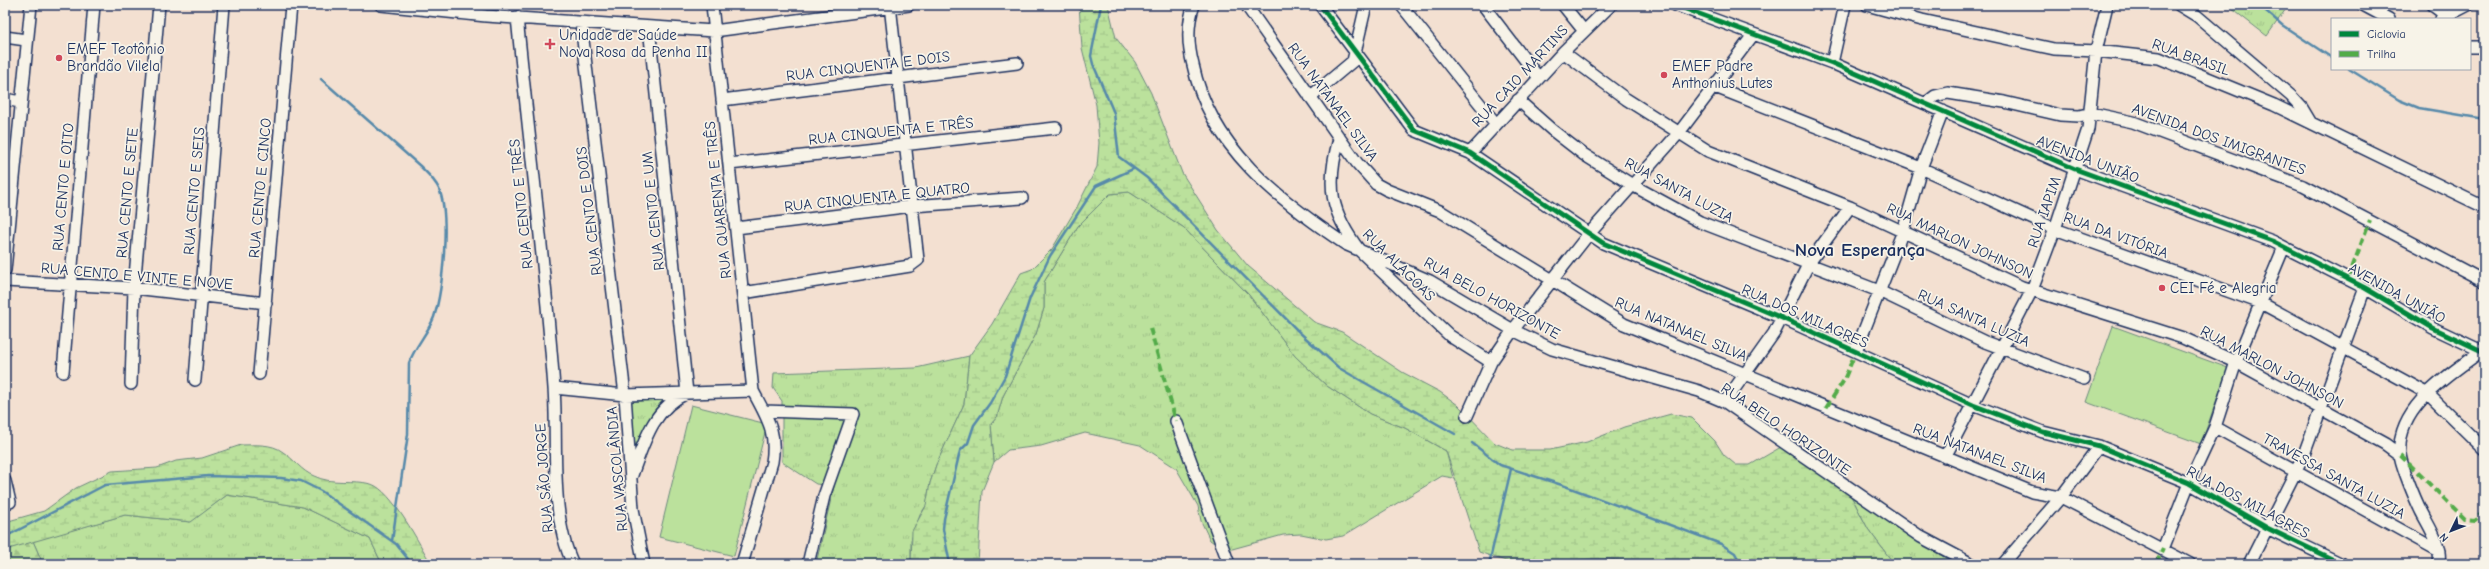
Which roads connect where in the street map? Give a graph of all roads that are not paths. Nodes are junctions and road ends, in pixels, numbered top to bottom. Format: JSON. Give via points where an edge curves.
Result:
{"nodes":[{"id":1,"x":31,"y":5,"type":"edge"},
{"id":2,"x":94,"y":5,"type":"edge"},
{"id":3,"x":159,"y":5,"type":"edge"},
{"id":4,"x":224,"y":5,"type":"edge"},
{"id":5,"x":291,"y":5,"type":"edge"},
{"id":6,"x":381,"y":5,"type":"edge"},
{"id":7,"x":712,"y":5,"type":"edge"},
{"id":8,"x":909,"y":5,"type":"edge"},
{"id":9,"x":1194,"y":5,"type":"edge"},
{"id":10,"x":1246,"y":5,"type":"edge"},
{"id":11,"x":1320,"y":5,"type":"edge"},
{"id":12,"x":1366,"y":5,"type":"edge"},
{"id":13,"x":1401,"y":5,"type":"edge"},
{"id":14,"x":1483,"y":5,"type":"edge"},
{"id":15,"x":1563,"y":5,"type":"edge"},
{"id":16,"x":1611,"y":5,"type":"edge"},
{"id":17,"x":1675,"y":5,"type":"edge"},
{"id":18,"x":1845,"y":5,"type":"edge"},
{"id":19,"x":1867,"y":5,"type":"edge"},
{"id":20,"x":2107,"y":5,"type":"edge"},
{"id":21,"x":2179,"y":5,"type":"edge"},
{"id":22,"x":2362,"y":5,"type":"edge"},
{"id":23,"x":2432,"y":5,"type":"edge"},
{"id":24,"x":2468,"y":5,"type":"edge"},
{"id":25,"x":422,"y":7,"type":"edge"},
{"id":26,"x":890,"y":7,"type":"edge"},
{"id":27,"x":486,"y":10,"type":"edge"},
{"id":28,"x":517,"y":17,"type":"junction"},
{"id":29,"x":2387,"y":18,"type":"edge"},
{"id":30,"x":2444,"y":18,"type":"edge"},
{"id":31,"x":581,"y":23,"type":"junction"},
{"id":32,"x":648,"y":27,"type":"junction"},
{"id":33,"x":714,"y":31,"type":"junction"},
{"id":34,"x":1584,"y":31,"type":"junction"},
{"id":35,"x":1752,"y":35,"type":"junction"},
{"id":36,"x":5,"y":37,"type":"edge"},
{"id":37,"x":26,"y":40,"type":"junction"},
{"id":38,"x":2471,"y":47,"type":"edge"},
{"id":39,"x":2484,"y":47,"type":"edge"},
{"id":40,"x":2096,"y":51,"type":"junction"},
{"id":41,"x":1563,"y":52,"type":"junction"},
{"id":42,"x":1356,"y":54,"type":"junction"},
{"id":43,"x":1017,"y":63,"type":"dead end"},
{"id":44,"x":1832,"y":63,"type":"junction"},
{"id":45,"x":898,"y":77,"type":"junction"},
{"id":46,"x":1539,"y":78,"type":"junction"},
{"id":47,"x":1715,"y":87,"type":"junction"},
{"id":48,"x":1310,"y":97,"type":"junction"},
{"id":49,"x":5,"y":99,"type":"edge"},
{"id":50,"x":722,"y":100,"type":"junction"},
{"id":51,"x":1518,"y":100,"type":"junction"},
{"id":52,"x":20,"y":102,"type":"junction"},
{"id":53,"x":1926,"y":103,"type":"junction"},
{"id":54,"x":1943,"y":111,"type":"junction"},
{"id":55,"x":2091,"y":113,"type":"junction"},
{"id":56,"x":2311,"y":123,"type":"junction"},
{"id":57,"x":1496,"y":124,"type":"junction"},
{"id":58,"x":1056,"y":128,"type":"dead end"},
{"id":59,"x":1678,"y":134,"type":"junction"},
{"id":60,"x":1339,"y":139,"type":"junction"},
{"id":61,"x":906,"y":144,"type":"junction"},
{"id":62,"x":1470,"y":153,"type":"junction"},
{"id":63,"x":729,"y":164,"type":"junction"},
{"id":64,"x":1921,"y":168,"type":"junction"},
{"id":65,"x":2075,"y":169,"type":"junction"},
{"id":66,"x":1634,"y":186,"type":"junction"},
{"id":67,"x":1022,"y":198,"type":"dead end"},
{"id":68,"x":912,"y":206,"type":"junction"},
{"id":69,"x":1850,"y":207,"type":"junction"},
{"id":70,"x":2484,"y":207,"type":"edge"},
{"id":71,"x":736,"y":228,"type":"junction"},
{"id":72,"x":2055,"y":229,"type":"junction"},
{"id":73,"x":1903,"y":231,"type":"junction"},
{"id":74,"x":1588,"y":235,"type":"junction"},
{"id":75,"x":2284,"y":247,"type":"junction"},
{"id":76,"x":1360,"y":251,"type":"junction"},
{"id":77,"x":1809,"y":263,"type":"junction"},
{"id":78,"x":5,"y":270,"type":"edge"},
{"id":79,"x":5,"y":281,"type":"edge"},
{"id":80,"x":1550,"y":281,"type":"junction"},
{"id":81,"x":2484,"y":281,"type":"edge"},
{"id":82,"x":70,"y":285,"type":"junction"},
{"id":83,"x":134,"y":288,"type":"junction"},
{"id":84,"x":2365,"y":288,"type":"junction"},
{"id":85,"x":2032,"y":290,"type":"junction"},
{"id":86,"x":1879,"y":291,"type":"junction"},
{"id":87,"x":743,"y":292,"type":"junction"},
{"id":88,"x":201,"y":296,"type":"junction"},
{"id":89,"x":2261,"y":302,"type":"junction"},
{"id":90,"x":266,"y":303,"type":"junction"},
{"id":91,"x":1782,"y":318,"type":"junction"},
{"id":92,"x":1513,"y":330,"type":"junction"},
{"id":93,"x":2342,"y":348,"type":"junction"},
{"id":94,"x":2002,"y":349,"type":"junction"},
{"id":95,"x":1856,"y":351,"type":"junction"},
{"id":96,"x":2484,"y":351,"type":"edge"},
{"id":97,"x":1491,"y":362,"type":"junction"},
{"id":98,"x":2236,"y":362,"type":"junction"},
{"id":99,"x":63,"y":372,"type":"dead end"},
{"id":100,"x":1746,"y":373,"type":"junction"},
{"id":101,"x":260,"y":374,"type":"dead end"},
{"id":102,"x":2084,"y":379,"type":"dead end"},
{"id":103,"x":195,"y":380,"type":"dead end"},
{"id":104,"x":131,"y":384,"type":"dead end"},
{"id":105,"x":554,"y":388,"type":"junction"},
{"id":106,"x":753,"y":391,"type":"junction"},
{"id":107,"x":687,"y":393,"type":"junction"},
{"id":108,"x":2427,"y":393,"type":"junction"},
{"id":109,"x":626,"y":395,"type":"junction"},
{"id":110,"x":1725,"y":402,"type":"junction"},
{"id":111,"x":1973,"y":405,"type":"junction"},
{"id":112,"x":2320,"y":408,"type":"junction"},
{"id":113,"x":764,"y":411,"type":"junction"},
{"id":114,"x":1467,"y":416,"type":"dead end"},
{"id":115,"x":1176,"y":421,"type":"dead end"},
{"id":116,"x":2215,"y":427,"type":"junction"},
{"id":117,"x":2099,"y":446,"type":"junction"},
{"id":118,"x":2484,"y":449,"type":"edge"},
{"id":119,"x":2400,"y":455,"type":"junction"},
{"id":120,"x":1945,"y":457,"type":"junction"},
{"id":121,"x":2297,"y":471,"type":"junction"},
{"id":122,"x":631,"y":479,"type":"junction"},
{"id":123,"x":5,"y":481,"type":"edge"},
{"id":124,"x":2189,"y":483,"type":"junction"},
{"id":125,"x":2061,"y":497,"type":"junction"},
{"id":126,"x":10,"y":502,"type":"dead end"},
{"id":127,"x":2267,"y":528,"type":"junction"},
{"id":128,"x":2163,"y":549,"type":"junction"},
{"id":129,"x":2439,"y":551,"type":"junction"},
{"id":130,"x":573,"y":564,"type":"edge"},
{"id":131,"x":644,"y":564,"type":"edge"},
{"id":132,"x":742,"y":564,"type":"edge"},
{"id":133,"x":808,"y":564,"type":"edge"},
{"id":134,"x":1229,"y":564,"type":"edge"},
{"id":135,"x":1972,"y":564,"type":"edge"},
{"id":136,"x":2003,"y":564,"type":"edge"},
{"id":137,"x":2190,"y":564,"type":"edge"},
{"id":138,"x":2249,"y":564,"type":"edge"},
{"id":139,"x":2342,"y":564,"type":"edge"},
{"id":140,"x":2439,"y":564,"type":"edge"}],
"edges":[{"from":1,"to":37,"type":"street"},
{"from":2,"to":82,"type":"street","name":"RUA CENTO E OITO"},
{"from":3,"to":83,"type":"street","name":"RUA CENTO E SETE"},
{"from":4,"to":88,"type":"street","name":"RUA CENTO E SEIS"},
{"from":5,"to":90,"type":"street","name":"RUA CENTO E CINCO"},
{"from":6,"to":25,"type":"street"},
{"from":7,"to":33,"type":"street","name":"RUA QUARENTA E TRÊS"},
{"from":8,"to":26,"type":"street"},
{"from":9,"to":76,"type":"street","name":"RUA BELO HORIZONTE","via":[[1189,29],[1195,78],[1224,137],[1237,155],[1285,202],[1345,244]]},
{"from":10,"to":48,"type":"street","name":"RUA NATANAEL SILVA"},
{"from":11,"to":42,"type":"street","name":"RUA DOS MILAGRES"},
{"from":12,"to":42,"type":"street"},
{"from":13,"to":57,"type":"street"},
{"from":14,"to":46,"type":"street"},
{"from":15,"to":34,"type":"street"},
{"from":16,"to":34,"type":"street","name":"RUA CAIO MARTINS"},
{"from":17,"to":35,"type":"street","name":"AVENIDA UNIÃO"},
{"from":18,"to":44,"type":"street"},
{"from":19,"to":40,"type":"street","name":"RUA BRASIL","via":[[1922,20],[2054,49]]},
{"from":20,"to":40,"type":"street","name":"RUA IAPIM"},
{"from":21,"to":56,"type":"street","via":[[2197,16],[2291,96]]},
{"from":22,"to":29,"type":"street"},
{"from":23,"to":30,"type":"street"},
{"from":24,"to":30,"type":"street"},
{"from":25,"to":27,"type":"street"},
{"from":26,"to":33,"type":"street"},
{"from":26,"to":45,"type":"street"},
{"from":27,"to":28,"type":"street"},
{"from":28,"to":31,"type":"street"},
{"from":28,"to":105,"type":"street","name":"RUA CENTO E TRÊS"},
{"from":31,"to":32,"type":"street"},
{"from":31,"to":109,"type":"street","name":"RUA CENTO E DOIS"},
{"from":32,"to":33,"type":"street"},
{"from":32,"to":107,"type":"street","name":"RUA CENTO E UM"},
{"from":33,"to":50,"type":"street","name":"RUA QUARENTA E TRÊS"},
{"from":34,"to":41,"type":"street","name":"RUA CAIO MARTINS"},
{"from":35,"to":44,"type":"street","name":"AVENIDA UNIÃO"},
{"from":35,"to":47,"type":"street"},
{"from":36,"to":37,"type":"street"},
{"from":37,"to":52,"type":"street"},
{"from":38,"to":39,"type":"street"},
{"from":40,"to":55,"type":"street","name":"RUA IAPIM"},
{"from":40,"to":56,"type":"street","name":"RUA BRASIL","via":[[2145,55],[2172,63]]},
{"from":41,"to":46,"type":"street","name":"RUA CAIO MARTINS"},
{"from":41,"to":59,"type":"street","name":"RUA MARLON JOHNSON"},
{"from":42,"to":48,"type":"street","via":[[1348,66]]},
{"from":42,"to":62,"type":"street","name":"RUA DOS MILAGRES","via":[[1414,130]]},
{"from":43,"to":45,"type":"street","name":"RUA CINQUENTA E DOIS"},
{"from":44,"to":53,"type":"street","name":"AVENIDA UNIÃO"},
{"from":45,"to":50,"type":"street","name":"RUA CINQUENTA E DOIS"},
{"from":45,"to":61,"type":"street"},
{"from":46,"to":51,"type":"street","name":"RUA CAIO MARTINS"},
{"from":47,"to":59,"type":"street"},
{"from":47,"to":64,"type":"street","name":"RUA DA VITÓRIA"},
{"from":48,"to":60,"type":"street","name":"RUA NATANAEL SILVA"},
{"from":49,"to":52,"type":"street"},
{"from":50,"to":63,"type":"street","name":"RUA QUARENTA E TRÊS"},
{"from":51,"to":57,"type":"street","name":"RUA CAIO MARTINS"},
{"from":51,"to":66,"type":"street","name":"RUA SANTA LUZIA","via":[[1567,142]]},
{"from":52,"to":78,"type":"street"},
{"from":53,"to":54,"type":"street","name":"AVENIDA UNIÃO"},
{"from":53,"to":55,"type":"street","name":"AVENIDA DOS IMIGRANTES","via":[[1935,96],[1948,93],[2060,115],[2079,116]]},
{"from":54,"to":64,"type":"street"},
{"from":54,"to":65,"type":"street","name":"AVENIDA UNIÃO"},
{"from":55,"to":65,"type":"street","name":"RUA IAPIM"},
{"from":55,"to":81,"type":"street","name":"AVENIDA DOS IMIGRANTES","via":[[2133,122],[2286,178]]},
{"from":56,"to":70,"type":"street","name":"RUA BRASIL"},
{"from":57,"to":62,"type":"street","name":"RUA CAIO MARTINS"},
{"from":58,"to":61,"type":"street","name":"RUA CINQUENTA E TRÊS"},
{"from":59,"to":66,"type":"street"},
{"from":59,"to":69,"type":"street","name":"RUA MARLON JOHNSON","via":[[1720,157]]},
{"from":60,"to":76,"type":"street","name":"RUA ALAGOAS","via":[[1331,181],[1335,210]]},
{"from":60,"to":80,"type":"street","name":"RUA NATANAEL SILVA","via":[[1376,184],[1440,211]]},
{"from":61,"to":63,"type":"street","name":"RUA CINQUENTA E TRÊS"},
{"from":61,"to":68,"type":"street"},
{"from":62,"to":74,"type":"street","name":"RUA DOS MILAGRES"},
{"from":63,"to":71,"type":"street","name":"RUA QUARENTA E TRÊS"},
{"from":64,"to":72,"type":"street","name":"RUA DA VITÓRIA"},
{"from":64,"to":73,"type":"street"},
{"from":65,"to":72,"type":"street","name":"RUA IAPIM"},
{"from":65,"to":75,"type":"street","name":"AVENIDA UNIÃO","via":[[2218,220]]},
{"from":66,"to":74,"type":"street"},
{"from":66,"to":77,"type":"street","name":"RUA SANTA LUZIA","via":[[1720,231]]},
{"from":67,"to":68,"type":"street","name":"RUA CINQUENTA E QUATRO"},
{"from":68,"to":71,"type":"street","name":"RUA CINQUENTA E QUATRO"},
{"from":68,"to":87,"type":"street","via":[[919,256],[916,263]]},
{"from":69,"to":73,"type":"street","name":"RUA MARLON JOHNSON"},
{"from":69,"to":77,"type":"street"},
{"from":71,"to":87,"type":"street","name":"RUA QUARENTA E TRÊS"},
{"from":72,"to":85,"type":"street","name":"RUA IAPIM"},
{"from":72,"to":89,"type":"street","name":"RUA DA VITÓRIA"},
{"from":73,"to":85,"type":"street","name":"RUA MARLON JOHNSON","via":[[2002,279]]},
{"from":73,"to":86,"type":"street"},
{"from":74,"to":80,"type":"street"},
{"from":74,"to":91,"type":"street","name":"RUA DOS MILAGRES","via":[[1617,250]]},
{"from":75,"to":84,"type":"street","name":"AVENIDA UNIÃO"},
{"from":75,"to":89,"type":"street"},
{"from":76,"to":92,"type":"street","name":"RUA BELO HORIZONTE","via":[[1430,281]]},
{"from":76,"to":97,"type":"street","name":"RUA ALAGOAS","via":[[1450,336]]},
{"from":77,"to":86,"type":"street","name":"RUA SANTA LUZIA"},
{"from":77,"to":91,"type":"street"},
{"from":79,"to":82,"type":"street","name":"RUA CENTO E VINTE E NOVE"},
{"from":80,"to":92,"type":"street"},
{"from":80,"to":100,"type":"street","name":"RUA NATANAEL SILVA","via":[[1624,324]]},
{"from":82,"to":83,"type":"street","name":"RUA CENTO E VINTE E NOVE"},
{"from":82,"to":99,"type":"street","name":"RUA CENTO E OITO"},
{"from":83,"to":88,"type":"street","name":"RUA CENTO E VINTE E NOVE"},
{"from":83,"to":104,"type":"street","name":"RUA CENTO E SETE"},
{"from":84,"to":93,"type":"street"},
{"from":84,"to":96,"type":"street","name":"AVENIDA UNIÃO","via":[[2433,328]]},
{"from":85,"to":94,"type":"street","name":"RUA IAPIM"},
{"from":85,"to":98,"type":"street","name":"RUA MARLON JOHNSON","via":[[2183,338]]},
{"from":86,"to":94,"type":"street","name":"RUA SANTA LUZIA"},
{"from":86,"to":95,"type":"street"},
{"from":87,"to":106,"type":"street","name":"RUA QUARENTA E TRÊS"},
{"from":88,"to":90,"type":"street","name":"RUA CENTO E VINTE E NOVE"},
{"from":88,"to":103,"type":"street","name":"RUA CENTO E SEIS"},
{"from":89,"to":93,"type":"street","name":"RUA DA VITÓRIA"},
{"from":89,"to":98,"type":"street"},
{"from":90,"to":101,"type":"street","name":"RUA CENTO E CINCO"},
{"from":91,"to":95,"type":"street","name":"RUA DOS MILAGRES"},
{"from":91,"to":100,"type":"street"},
{"from":92,"to":97,"type":"street"},
{"from":92,"to":110,"type":"street","name":"RUA BELO HORIZONTE","via":[[1569,355],[1699,391]]},
{"from":93,"to":108,"type":"street","name":"RUA DA VITÓRIA"},
{"from":93,"to":112,"type":"street"},
{"from":94,"to":102,"type":"street","name":"RUA SANTA LUZIA"},
{"from":94,"to":111,"type":"street","name":"RUA IAPIM"},
{"from":95,"to":111,"type":"street","name":"RUA DOS MILAGRES"},
{"from":96,"to":108,"type":"street"},
{"from":97,"to":114,"type":"street"},
{"from":98,"to":112,"type":"street","name":"RUA MARLON JOHNSON"},
{"from":98,"to":116,"type":"street"},
{"from":100,"to":110,"type":"street"},
{"from":100,"to":120,"type":"street","name":"RUA NATANAEL SILVA"},
{"from":105,"to":109,"type":"street"},
{"from":105,"to":130,"type":"street","name":"RUA SÃO JORGE","via":[[559,519],[564,544]]},
{"from":106,"to":107,"type":"street"},
{"from":106,"to":113,"type":"street"},
{"from":107,"to":109,"type":"street"},
{"from":107,"to":122,"type":"street","via":[[671,401],[660,412],[645,440]]},
{"from":108,"to":118,"type":"street","name":"RUA DA VITÓRIA"},
{"from":108,"to":119,"type":"street","via":[[2407,423],[2400,440]]},
{"from":109,"to":122,"type":"street","name":"RUA VASCOLÂNDIA"},
{"from":110,"to":135,"type":"street","name":"RUA BELO HORIZONTE","via":[[1921,537]]},
{"from":111,"to":117,"type":"street","name":"RUA DOS MILAGRES","via":[[2043,432]]},
{"from":111,"to":120,"type":"street","name":"RUA IAPIM"},
{"from":112,"to":119,"type":"street","name":"RUA MARLON JOHNSON"},
{"from":112,"to":121,"type":"street"},
{"from":113,"to":132,"type":"street","via":[[773,431],[774,451]]},
{"from":113,"to":133,"type":"street","via":[[853,414],[824,496]]},
{"from":115,"to":134,"type":"street"},
{"from":116,"to":121,"type":"street","name":"TRAVESSA SANTA LUZIA"},
{"from":116,"to":124,"type":"street"},
{"from":117,"to":124,"type":"street","name":"RUA DOS MILAGRES"},
{"from":117,"to":125,"type":"street"},
{"from":119,"to":129,"type":"street","via":[[2415,499],[2436,538]]},
{"from":120,"to":125,"type":"street","name":"RUA NATANAEL SILVA","via":[[2032,492]]},
{"from":121,"to":127,"type":"street"},
{"from":121,"to":129,"type":"street","name":"TRAVESSA SANTA LUZIA"},
{"from":122,"to":131,"type":"street","name":"RUA VASCOLÂNDIA","via":[[633,509]]},
{"from":123,"to":126,"type":"street"},
{"from":124,"to":127,"type":"street","name":"RUA DOS MILAGRES"},
{"from":124,"to":128,"type":"street"},
{"from":125,"to":128,"type":"street","name":"RUA NATANAEL SILVA"},
{"from":125,"to":136,"type":"street"},
{"from":127,"to":138,"type":"street"},
{"from":127,"to":139,"type":"street","name":"RUA DOS MILAGRES"},
{"from":128,"to":137,"type":"street","name":"RUA NATANAEL SILVA"},
{"from":129,"to":140,"type":"street"}]}
